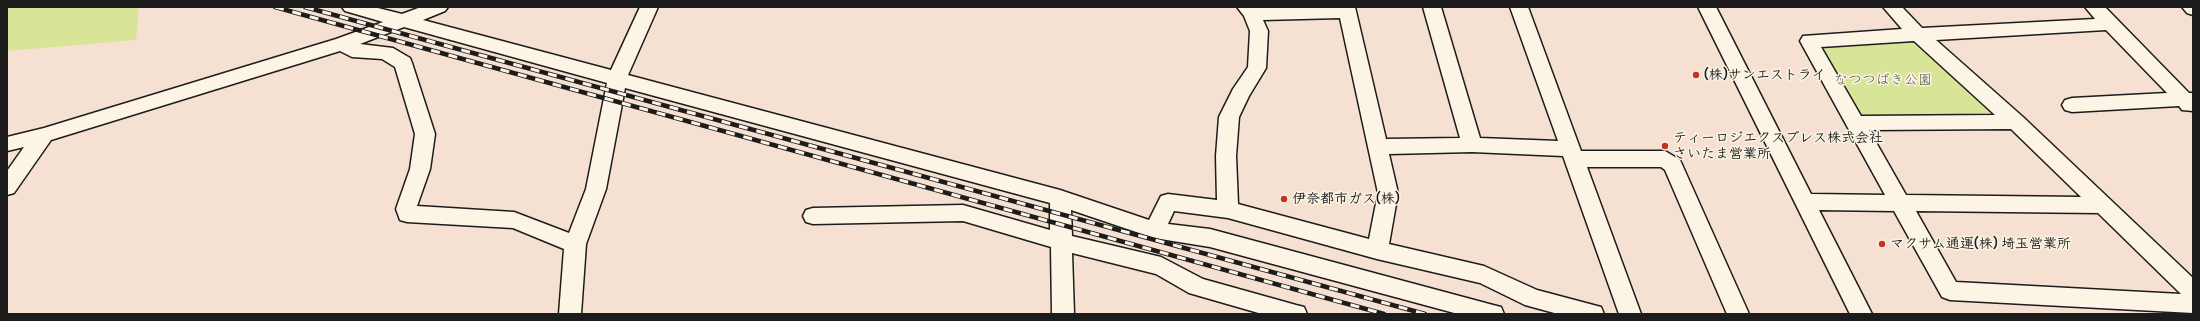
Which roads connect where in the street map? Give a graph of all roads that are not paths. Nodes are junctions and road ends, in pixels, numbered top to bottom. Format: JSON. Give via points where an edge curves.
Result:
{"nodes":[{"id":1,"x":351,"y":7,"type":"edge"},
{"id":2,"x":440,"y":7,"type":"edge"},
{"id":3,"x":649,"y":7,"type":"edge"},
{"id":4,"x":1432,"y":7,"type":"edge"},
{"id":5,"x":1519,"y":7,"type":"edge"},
{"id":6,"x":1707,"y":7,"type":"edge"},
{"id":7,"x":1892,"y":7,"type":"edge"},
{"id":8,"x":2094,"y":7,"type":"edge"},
{"id":9,"x":1346,"y":9,"type":"edge"},
{"id":10,"x":1249,"y":10,"type":"edge"},
{"id":11,"x":402,"y":21,"type":"junction"},
{"id":12,"x":2110,"y":24,"type":"junction"},
{"id":13,"x":1917,"y":34,"type":"junction"},
{"id":14,"x":342,"y":44,"type":"junction"},
{"id":15,"x":617,"y":78,"type":"junction"},
{"id":16,"x":2190,"y":103,"type":"edge"},
{"id":17,"x":2072,"y":105,"type":"dead end"},
{"id":18,"x":2016,"y":122,"type":"junction"},
{"id":19,"x":1855,"y":123,"type":"junction"},
{"id":20,"x":44,"y":135,"type":"junction"},
{"id":21,"x":7,"y":144,"type":"edge"},
{"id":22,"x":1472,"y":145,"type":"junction"},
{"id":23,"x":1378,"y":147,"type":"junction"},
{"id":24,"x":1571,"y":154,"type":"junction"},
{"id":25,"x":7,"y":187,"type":"edge"},
{"id":26,"x":1060,"y":198,"type":"junction"},
{"id":27,"x":1806,"y":202,"type":"junction"},
{"id":28,"x":1900,"y":203,"type":"junction"},
{"id":29,"x":2103,"y":205,"type":"junction"},
{"id":30,"x":1228,"y":210,"type":"junction"},
{"id":31,"x":812,"y":216,"type":"dead end"},
{"id":32,"x":1154,"y":230,"type":"junction"},
{"id":33,"x":1061,"y":242,"type":"junction"},
{"id":34,"x":575,"y":244,"type":"junction"},
{"id":35,"x":1377,"y":250,"type":"junction"},
{"id":36,"x":2193,"y":292,"type":"edge"},
{"id":37,"x":2193,"y":304,"type":"edge"},
{"id":38,"x":1243,"y":307,"type":"edge"},
{"id":39,"x":570,"y":314,"type":"edge"},
{"id":40,"x":1063,"y":314,"type":"edge"},
{"id":41,"x":1296,"y":314,"type":"edge"},
{"id":42,"x":1493,"y":314,"type":"edge"},
{"id":43,"x":1593,"y":314,"type":"edge"},
{"id":44,"x":1630,"y":314,"type":"edge"},
{"id":45,"x":1738,"y":314,"type":"edge"},
{"id":46,"x":1861,"y":314,"type":"edge"}],
"edges":[{"from":1,"to":11,"type":"street"},
{"from":2,"to":11,"type":"street"},
{"from":3,"to":15,"type":"street"},
{"from":4,"to":22,"type":"street"},
{"from":5,"to":24,"type":"street"},
{"from":6,"to":27,"type":"street"},
{"from":7,"to":13,"type":"street"},
{"from":8,"to":12,"type":"street"},
{"from":9,"to":10,"type":"street"},
{"from":9,"to":23,"type":"street"},
{"from":10,"to":30,"type":"street","via":[[1258,31],[1257,68],[1229,117],[1226,156]]},
{"from":11,"to":14,"type":"street"},
{"from":11,"to":15,"type":"street"},
{"from":12,"to":13,"type":"street"},
{"from":12,"to":16,"type":"street"},
{"from":13,"to":18,"type":"street"},
{"from":13,"to":19,"type":"street","via":[[1809,41]]},
{"from":14,"to":20,"type":"street"},
{"from":14,"to":34,"type":"street","via":[[352,50],[386,53],[403,63],[425,134],[420,169],[406,209],[407,214],[514,220]]},
{"from":15,"to":26,"type":"street"},
{"from":15,"to":34,"type":"street","via":[[596,189]]},
{"from":16,"to":17,"type":"street"},
{"from":18,"to":19,"type":"street"},
{"from":18,"to":29,"type":"street"},
{"from":19,"to":28,"type":"street"},
{"from":20,"to":21,"type":"street"},
{"from":20,"to":25,"type":"street"},
{"from":22,"to":23,"type":"street"},
{"from":22,"to":24,"type":"street"},
{"from":23,"to":35,"type":"street","via":[[1388,193]]},
{"from":24,"to":44,"type":"street"},
{"from":24,"to":45,"type":"street","via":[[1664,159],[1673,165]]},
{"from":26,"to":32,"type":"street"},
{"from":26,"to":33,"type":"street"},
{"from":27,"to":28,"type":"street"},
{"from":27,"to":46,"type":"street"},
{"from":28,"to":29,"type":"street"},
{"from":28,"to":37,"type":"street","via":[[1950,291]]},
{"from":29,"to":36,"type":"street"},
{"from":30,"to":32,"type":"street","via":[[1168,202]]},
{"from":30,"to":35,"type":"street"},
{"from":31,"to":33,"type":"street","via":[[963,213]]},
{"from":32,"to":42,"type":"street","via":[[1210,238]]},
{"from":33,"to":38,"type":"street","via":[[1161,266],[1196,287]]},
{"from":33,"to":40,"type":"street"},
{"from":34,"to":39,"type":"street"},
{"from":35,"to":43,"type":"street","via":[[1484,275],[1533,298]]},
{"from":38,"to":41,"type":"street"}]}
